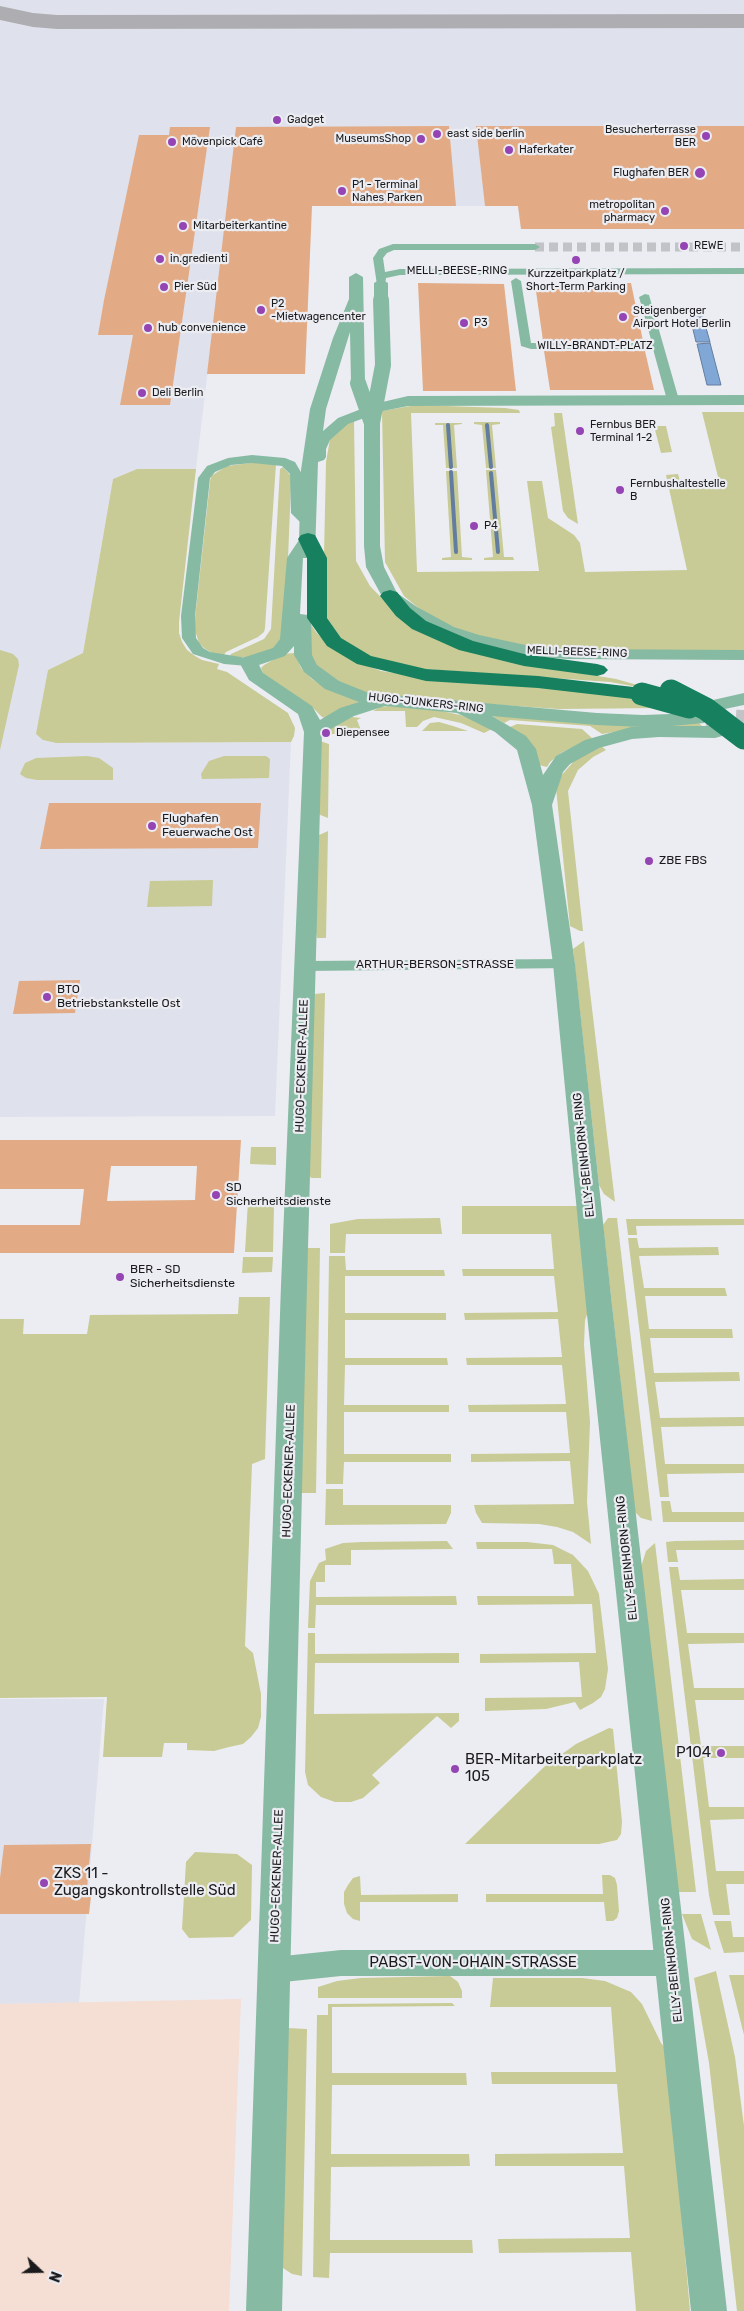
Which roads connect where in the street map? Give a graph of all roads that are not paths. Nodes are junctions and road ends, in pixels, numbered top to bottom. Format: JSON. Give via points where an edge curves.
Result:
{"nodes":[{"id":1,"x":535,"y":247,"type":"tunnel mouth"},
{"id":2,"x":744,"y":271,"type":"edge"},
{"id":3,"x":356,"y":277,"type":"dead end"},
{"id":4,"x":381,"y":280,"type":"junction"},
{"id":5,"x":516,"y":281,"type":"dead end"},
{"id":6,"x":644,"y":297,"type":"dead end"},
{"id":7,"x":356,"y":300,"type":"junction"},
{"id":8,"x":528,"y":345,"type":"joint"},
{"id":9,"x":658,"y":346,"type":"junction"},
{"id":10,"x":673,"y":400,"type":"junction"},
{"id":11,"x":744,"y":400,"type":"edge"},
{"id":12,"x":372,"y":423,"type":"junction"},
{"id":13,"x":308,"y":531,"type":"junction"},
{"id":14,"x":390,"y":596,"type":"junction"},
{"id":15,"x":744,"y":655,"type":"edge"},
{"id":16,"x":248,"y":662,"type":"junction"},
{"id":17,"x":744,"y":699,"type":"edge"},
{"id":18,"x":673,"y":700,"type":"junction"},
{"id":19,"x":385,"y":701,"type":"junction"},
{"id":20,"x":461,"y":707,"type":"junction"},
{"id":21,"x":492,"y":709,"type":"junction"},
{"id":22,"x":718,"y":718,"type":"junction"},
{"id":23,"x":697,"y":720,"type":"tunnel mouth"},
{"id":24,"x":313,"y":732,"type":"junction"},
{"id":25,"x":744,"y":738,"type":"edge"},
{"id":26,"x":542,"y":805,"type":"junction"},
{"id":27,"x":564,"y":964,"type":"junction"},
{"id":28,"x":306,"y":966,"type":"junction"},
{"id":29,"x":672,"y":1963,"type":"junction"},
{"id":30,"x":274,"y":1970,"type":"junction"},
{"id":31,"x":264,"y":2311,"type":"edge"},
{"id":32,"x":709,"y":2311,"type":"edge"}],
"edges":[{"from":1,"to":4,"type":"street","name":"MELLI-BEESE-RING","via":[[393,247],[378,256]]},
{"from":2,"to":4,"type":"street","name":"MELLI-BEESE-RING","via":[[400,272]]},
{"from":3,"to":7,"type":"street","name":"MELLI-BEESE-RING"},
{"from":4,"to":12,"type":"street","name":"MELLI-BEESE-RING","bridge":true,"via":[[383,365]]},
{"from":5,"to":8,"type":"street"},
{"from":6,"to":9,"type":"street","name":"WILLY-BRANDT-PLATZ"},
{"from":7,"to":12,"type":"street","name":"MELLI-BEESE-RING","bridge":true,"via":[[358,383]]},
{"from":7,"to":13,"type":"street","name":"HUGO-JUNKERS-RING","via":[[340,338],[318,409],[309,470]]},
{"from":8,"to":9,"type":"street","name":"WILLY-BRANDT-PLATZ"},
{"from":9,"to":10,"type":"street","name":"WILLY-BRANDT-PLATZ"},
{"from":10,"to":11,"type":"street","name":"HUGO-JUNKERS-RING"},
{"from":10,"to":13,"type":"street","name":"HUGO-JUNKERS-RING","via":[[408,401],[363,412],[335,426],[318,449],[317,512]]},
{"from":12,"to":14,"type":"street","name":"MELLI-BEESE-RING","via":[[372,546],[375,568]]},
{"from":13,"to":16,"type":"street","via":[[296,558],[289,640],[279,652]]},
{"from":13,"to":16,"type":"street","via":[[297,513],[296,474],[291,465],[252,459],[228,462],[211,469],[204,478],[187,630],[192,645],[205,655]]},
{"from":13,"to":19,"type":"street","name":"HUGO-JUNKERS-RING","via":[[301,631],[303,655],[310,668],[332,685]]},
{"from":13,"to":22,"type":"highway","bridge":true,"via":[[317,558],[318,618],[334,642],[364,660],[426,675],[538,682],[642,694],[683,704]]},
{"from":14,"to":15,"type":"street","name":"MELLI-BEESE-RING","via":[[448,631],[530,651]]},
{"from":14,"to":18,"type":"highway","via":[[419,625],[466,646],[524,660],[620,675]]},
{"from":16,"to":24,"type":"street","name":"HUGO-ECKENER-ALLEE","via":[[255,676],[306,710]]},
{"from":17,"to":22,"type":"street","name":"ELLY-BEINHORN-RING"},
{"from":18,"to":21,"type":"street","via":[[634,713]]},
{"from":18,"to":22,"type":"highway","bridge":true,"via":[[690,699]]},
{"from":19,"to":20,"type":"street","name":"HUGO-JUNKERS-RING"},
{"from":19,"to":24,"type":"street","via":[[347,712]]},
{"from":20,"to":21,"type":"street","name":"HUGO-JUNKERS-RING"},
{"from":20,"to":26,"type":"street","name":"ELLY-BEINHORN-RING","via":[[519,740],[526,749]]},
{"from":21,"to":23,"type":"street","name":"HUGO-JUNKERS-RING","via":[[606,719]]},
{"from":22,"to":25,"type":"highway","bridge":true},
{"from":22,"to":26,"type":"street","name":"ELLY-BEINHORN-RING","via":[[659,731],[631,733],[592,744],[564,760],[554,771]]},
{"from":24,"to":28,"type":"street","name":"HUGO-ECKENER-ALLEE"},
{"from":26,"to":27,"type":"street","name":"ELLY-BEINHORN-RING"},
{"from":27,"to":28,"type":"street","name":"ARTHUR-BERSON-STRASSE"},
{"from":27,"to":29,"type":"street","name":"ELLY-BEINHORN-RING"},
{"from":28,"to":30,"type":"street","name":"HUGO-ECKENER-ALLEE"},
{"from":29,"to":30,"type":"street","name":"PABST-VON-OHAIN-STRASSE","via":[[341,1963]]},
{"from":29,"to":32,"type":"street","name":"ELLY-BEINHORN-RING"},
{"from":30,"to":31,"type":"street","name":"HUGO-ECKENER-ALLEE"}]}
